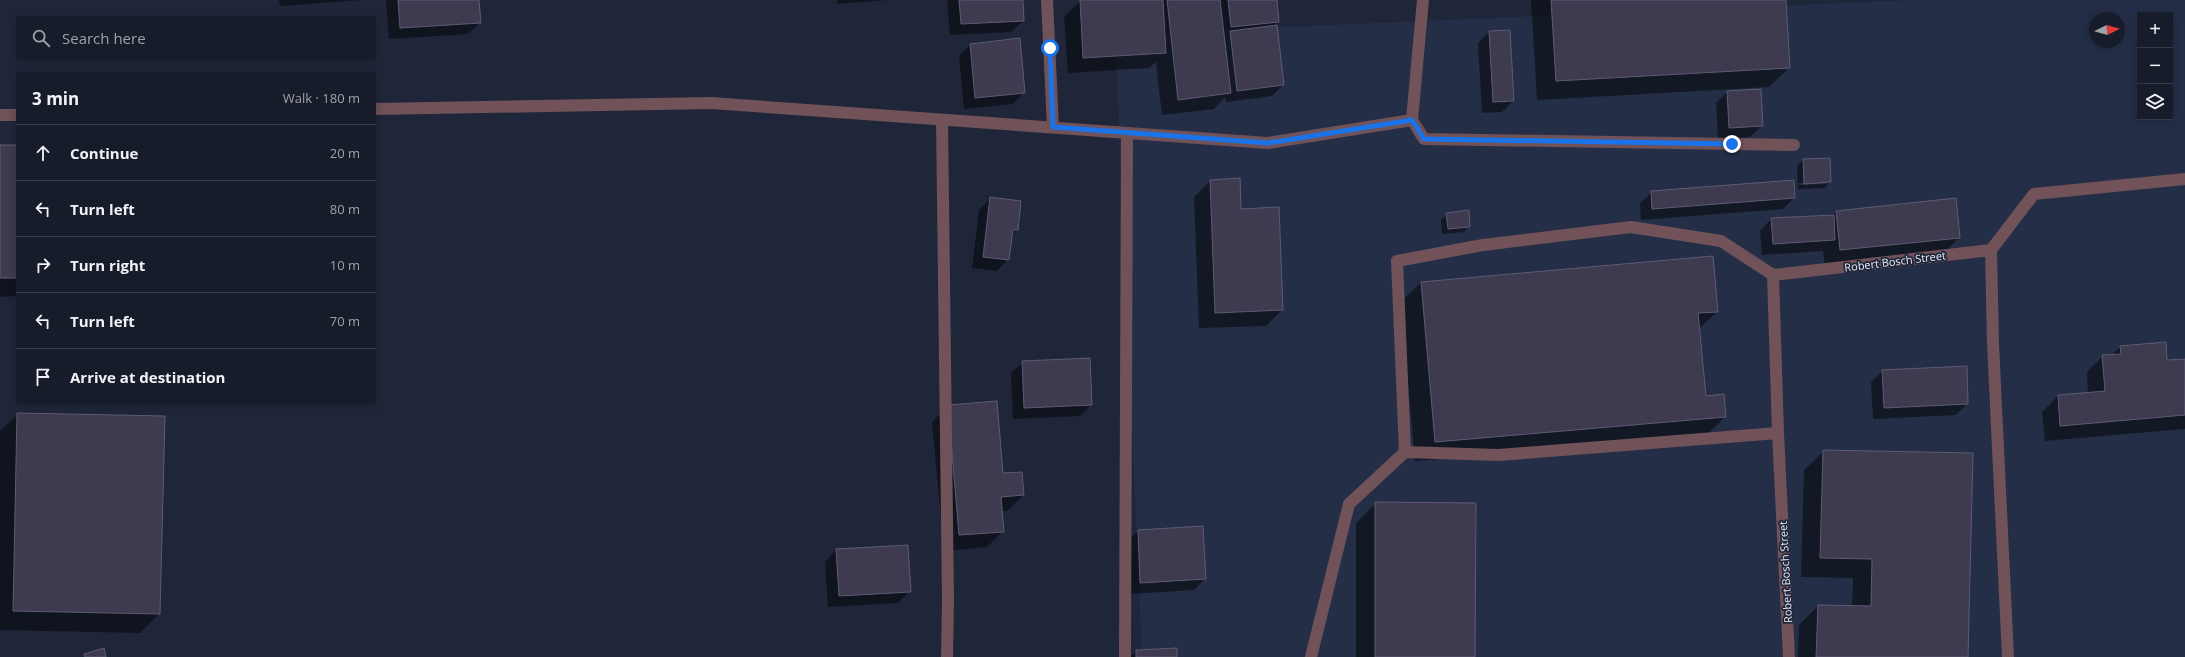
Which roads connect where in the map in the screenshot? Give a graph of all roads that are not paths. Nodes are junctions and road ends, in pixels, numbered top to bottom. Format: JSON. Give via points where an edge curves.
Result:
{"nodes":[{"id":1,"x":1047,"y":0,"type":"edge"},
{"id":2,"x":1423,"y":0,"type":"edge"},
{"id":3,"x":376,"y":109,"type":"edge"},
{"id":4,"x":0,"y":115,"type":"edge"},
{"id":5,"x":16,"y":115,"type":"edge"},
{"id":6,"x":942,"y":120,"type":"junction"},
{"id":7,"x":1412,"y":120,"type":"junction"},
{"id":8,"x":1053,"y":127,"type":"junction"},
{"id":9,"x":1127,"y":133,"type":"junction"},
{"id":10,"x":1794,"y":145,"type":"dead end"},
{"id":11,"x":2185,"y":179,"type":"edge"},
{"id":12,"x":1991,"y":250,"type":"junction"},
{"id":13,"x":1773,"y":275,"type":"junction"},
{"id":14,"x":1778,"y":434,"type":"junction"},
{"id":15,"x":1405,"y":452,"type":"junction"},
{"id":16,"x":947,"y":657,"type":"edge"},
{"id":17,"x":1126,"y":657,"type":"edge"},
{"id":18,"x":1311,"y":657,"type":"edge"},
{"id":19,"x":1789,"y":657,"type":"edge"},
{"id":20,"x":2008,"y":657,"type":"edge"}],
"edges":[{"from":1,"to":8,"type":"street"},
{"from":2,"to":7,"type":"street"},
{"from":3,"to":6,"type":"street","via":[[711,103]]},
{"from":4,"to":5,"type":"street"},
{"from":6,"to":8,"type":"street"},
{"from":6,"to":16,"type":"street"},
{"from":7,"to":9,"type":"street","via":[[1268,143]]},
{"from":7,"to":10,"type":"street","via":[[1424,139]]},
{"from":8,"to":9,"type":"street"},
{"from":9,"to":17,"type":"street"},
{"from":11,"to":12,"type":"street","via":[[2034,194]]},
{"from":12,"to":13,"type":"street","name":"Robert Bosch Street"},
{"from":12,"to":20,"type":"street"},
{"from":13,"to":14,"type":"street","name":"Robert Bosch Street"},
{"from":13,"to":15,"type":"street","via":[[1721,241],[1631,227],[1482,245],[1397,261]]},
{"from":14,"to":15,"type":"street","via":[[1499,455]]},
{"from":14,"to":19,"type":"street","name":"Robert Bosch Street"},
{"from":15,"to":18,"type":"street","via":[[1349,504]]}]}
